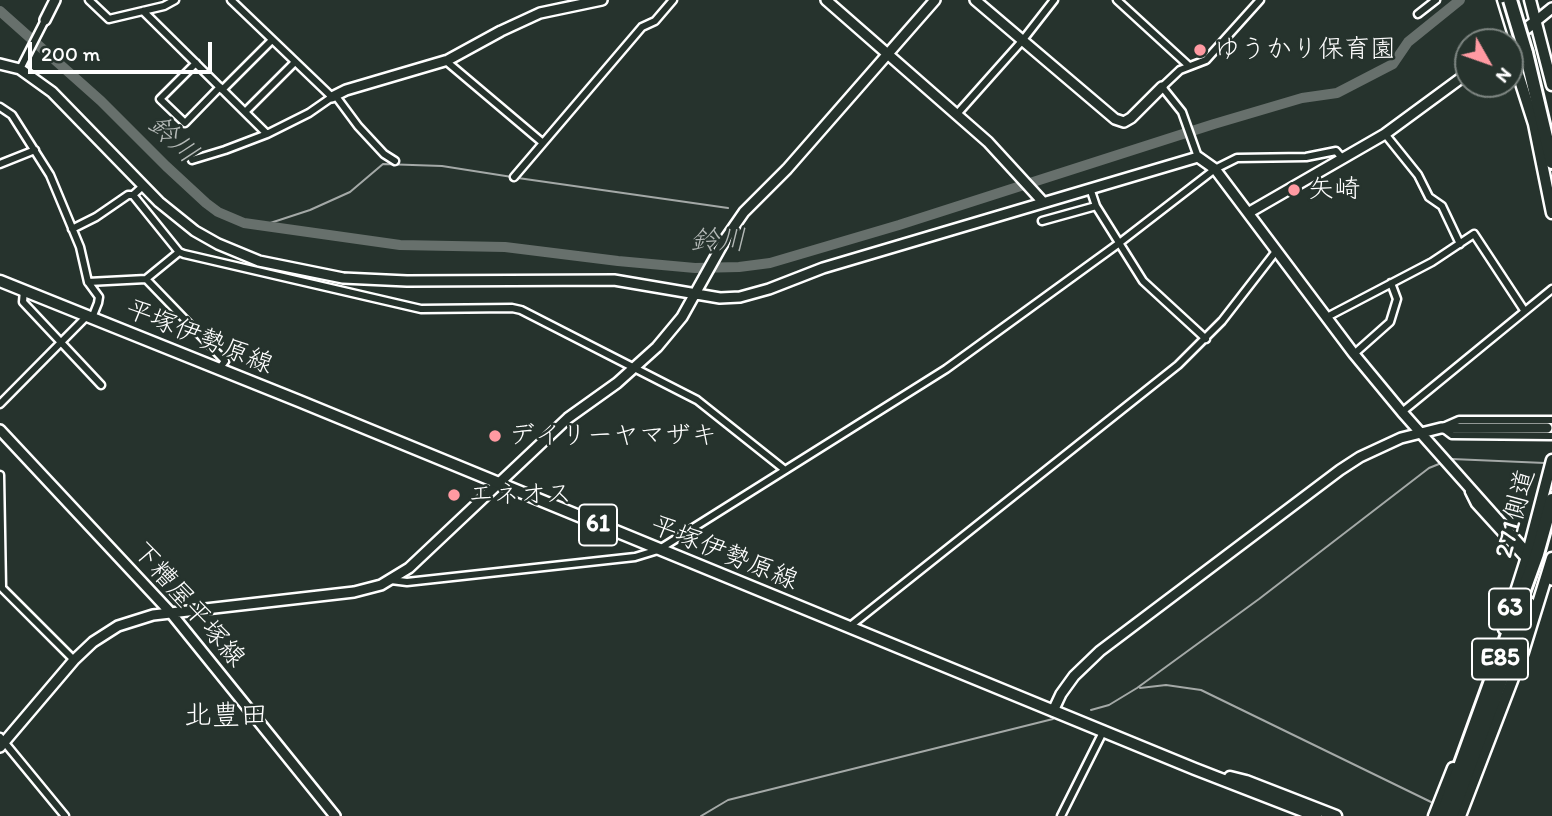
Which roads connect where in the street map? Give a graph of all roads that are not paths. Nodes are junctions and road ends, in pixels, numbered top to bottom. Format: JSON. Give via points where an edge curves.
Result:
{"nodes":[{"id":1,"x":55,"y":0,"type":"edge"},
{"id":2,"x":89,"y":0,"type":"edge"},
{"id":3,"x":175,"y":0,"type":"edge"},
{"id":4,"x":231,"y":0,"type":"edge"},
{"id":5,"x":601,"y":0,"type":"edge"},
{"id":6,"x":673,"y":0,"type":"edge"},
{"id":7,"x":826,"y":0,"type":"edge"},
{"id":8,"x":934,"y":0,"type":"edge"},
{"id":9,"x":975,"y":0,"type":"edge"},
{"id":10,"x":1054,"y":0,"type":"edge"},
{"id":11,"x":1118,"y":0,"type":"edge"},
{"id":12,"x":1260,"y":0,"type":"edge"},
{"id":13,"x":1436,"y":0,"type":"edge"},
{"id":14,"x":1501,"y":0,"type":"edge"},
{"id":15,"x":1510,"y":0,"type":"edge"},
{"id":16,"x":1518,"y":0,"type":"edge"},
{"id":17,"x":1530,"y":0,"type":"edge"},
{"id":18,"x":558,"y":4,"type":"edge"},
{"id":19,"x":143,"y":10,"type":"junction"},
{"id":20,"x":1551,"y":10,"type":"edge"},
{"id":21,"x":1418,"y":14,"type":"dead end"},
{"id":22,"x":45,"y":20,"type":"joint"},
{"id":23,"x":1536,"y":21,"type":"junction"},
{"id":24,"x":1508,"y":28,"type":"edge"},
{"id":25,"x":1524,"y":32,"type":"edge"},
{"id":26,"x":272,"y":40,"type":"junction"},
{"id":27,"x":1022,"y":41,"type":"junction"},
{"id":28,"x":1529,"y":51,"type":"junction"},
{"id":29,"x":887,"y":54,"type":"junction"},
{"id":30,"x":446,"y":61,"type":"junction"},
{"id":31,"x":295,"y":62,"type":"junction"},
{"id":32,"x":195,"y":63,"type":"junction"},
{"id":33,"x":0,"y":64,"type":"edge"},
{"id":34,"x":1189,"y":66,"type":"junction"},
{"id":35,"x":20,"y":69,"type":"junction"},
{"id":36,"x":1454,"y":83,"type":"edge"},
{"id":37,"x":1552,"y":85,"type":"edge"},
{"id":38,"x":221,"y":88,"type":"junction"},
{"id":39,"x":1162,"y":88,"type":"junction"},
{"id":40,"x":1524,"y":89,"type":"edge"},
{"id":41,"x":333,"y":96,"type":"junction"},
{"id":42,"x":0,"y":107,"type":"edge"},
{"id":43,"x":245,"y":112,"type":"junction"},
{"id":44,"x":957,"y":114,"type":"junction"},
{"id":45,"x":1552,"y":129,"type":"edge"},
{"id":46,"x":267,"y":134,"type":"junction"},
{"id":47,"x":1385,"y":134,"type":"junction"},
{"id":48,"x":543,"y":143,"type":"junction"},
{"id":49,"x":35,"y":150,"type":"junction"},
{"id":50,"x":1198,"y":156,"type":"junction"},
{"id":51,"x":1342,"y":158,"type":"junction"},
{"id":52,"x":192,"y":160,"type":"dead end"},
{"id":53,"x":395,"y":161,"type":"dead end"},
{"id":54,"x":1552,"y":162,"type":"edge"},
{"id":55,"x":0,"y":164,"type":"edge"},
{"id":56,"x":1215,"y":169,"type":"junction"},
{"id":57,"x":514,"y":177,"type":"dead end"},
{"id":58,"x":143,"y":186,"type":"junction"},
{"id":59,"x":1090,"y":188,"type":"junction"},
{"id":60,"x":133,"y":195,"type":"junction"},
{"id":61,"x":1042,"y":200,"type":"junction"},
{"id":62,"x":1096,"y":206,"type":"junction"},
{"id":63,"x":1248,"y":213,"type":"junction"},
{"id":64,"x":1552,"y":213,"type":"edge"},
{"id":65,"x":1042,"y":221,"type":"dead end"},
{"id":66,"x":72,"y":229,"type":"junction"},
{"id":67,"x":1118,"y":244,"type":"junction"},
{"id":68,"x":1460,"y":244,"type":"junction"},
{"id":69,"x":1277,"y":250,"type":"junction"},
{"id":70,"x":179,"y":252,"type":"junction"},
{"id":71,"x":146,"y":279,"type":"junction"},
{"id":72,"x":0,"y":281,"type":"edge"},
{"id":73,"x":89,"y":282,"type":"junction"},
{"id":74,"x":1391,"y":283,"type":"junction"},
{"id":75,"x":1552,"y":289,"type":"edge"},
{"id":76,"x":24,"y":290,"type":"junction"},
{"id":77,"x":698,"y":290,"type":"junction"},
{"id":78,"x":1524,"y":310,"type":"junction"},
{"id":79,"x":89,"y":317,"type":"junction"},
{"id":80,"x":1327,"y":317,"type":"junction"},
{"id":81,"x":1206,"y":339,"type":"junction"},
{"id":82,"x":61,"y":343,"type":"junction"},
{"id":83,"x":1354,"y":354,"type":"junction"},
{"id":84,"x":635,"y":368,"type":"junction"},
{"id":85,"x":219,"y":369,"type":"junction"},
{"id":86,"x":102,"y":385,"type":"dead end"},
{"id":87,"x":0,"y":404,"type":"edge"},
{"id":88,"x":1402,"y":412,"type":"junction"},
{"id":89,"x":1551,"y":427,"type":"edge"},
{"id":90,"x":0,"y":430,"type":"edge"},
{"id":91,"x":1419,"y":432,"type":"junction"},
{"id":92,"x":1552,"y":460,"type":"edge"},
{"id":93,"x":785,"y":470,"type":"junction"},
{"id":94,"x":0,"y":475,"type":"edge"},
{"id":95,"x":1463,"y":481,"type":"junction"},
{"id":96,"x":500,"y":484,"type":"junction"},
{"id":97,"x":1552,"y":499,"type":"edge"},
{"id":98,"x":1552,"y":530,"type":"edge"},
{"id":99,"x":1523,"y":548,"type":"dead end"},
{"id":100,"x":658,"y":550,"type":"junction"},
{"id":101,"x":1552,"y":558,"type":"edge"},
{"id":102,"x":1526,"y":560,"type":"junction"},
{"id":103,"x":391,"y":580,"type":"junction"},
{"id":104,"x":1550,"y":582,"type":"edge"},
{"id":105,"x":1,"y":587,"type":"edge"},
{"id":106,"x":171,"y":613,"type":"junction"},
{"id":107,"x":849,"y":627,"type":"junction"},
{"id":108,"x":74,"y":660,"type":"junction"},
{"id":109,"x":1053,"y":711,"type":"junction"},
{"id":110,"x":1104,"y":730,"type":"junction"},
{"id":111,"x":1,"y":741,"type":"edge"},
{"id":112,"x":1195,"y":769,"type":"junction"},
{"id":113,"x":65,"y":816,"type":"edge"},
{"id":114,"x":335,"y":816,"type":"edge"},
{"id":115,"x":1061,"y":816,"type":"edge"},
{"id":116,"x":1298,"y":816,"type":"edge"},
{"id":117,"x":1316,"y":816,"type":"edge"},
{"id":118,"x":1336,"y":816,"type":"edge"},
{"id":119,"x":1434,"y":816,"type":"edge"},
{"id":120,"x":1442,"y":816,"type":"edge"},
{"id":121,"x":1451,"y":816,"type":"edge"},
{"id":122,"x":1460,"y":816,"type":"edge"}],
"edges":[{"from":1,"to":22,"type":"street"},
{"from":2,"to":19,"type":"street","via":[[109,19]]},
{"from":3,"to":19,"type":"street"},
{"from":4,"to":26,"type":"street"},
{"from":5,"to":18,"type":"street"},
{"from":6,"to":48,"type":"street","via":[[655,21],[642,27]]},
{"from":7,"to":29,"type":"street"},
{"from":8,"to":29,"type":"street"},
{"from":9,"to":27,"type":"street"},
{"from":10,"to":27,"type":"street"},
{"from":11,"to":34,"type":"street"},
{"from":12,"to":34,"type":"street","via":[[1216,51]]},
{"from":13,"to":21,"type":"street"},
{"from":14,"to":24,"type":"street"},
{"from":15,"to":28,"type":"highway","bridge":true},
{"from":16,"to":28,"type":"highway"},
{"from":17,"to":23,"type":"main road"},
{"from":18,"to":30,"type":"street"},
{"from":19,"to":32,"type":"street"},
{"from":20,"to":23,"type":"street"},
{"from":22,"to":35,"type":"street"},
{"from":23,"to":25,"type":"main road"},
{"from":23,"to":37,"type":"main road"},
{"from":26,"to":31,"type":"street"},
{"from":26,"to":38,"type":"street"},
{"from":27,"to":39,"type":"street","via":[[1115,119],[1124,122],[1131,118]]},
{"from":27,"to":44,"type":"street"},
{"from":28,"to":45,"type":"highway"},
{"from":28,"to":54,"type":"highway"},
{"from":29,"to":44,"type":"street"},
{"from":29,"to":77,"type":"street","via":[[744,212]]},
{"from":30,"to":41,"type":"street"},
{"from":30,"to":48,"type":"street"},
{"from":31,"to":41,"type":"street"},
{"from":31,"to":43,"type":"street"},
{"from":32,"to":38,"type":"street"},
{"from":32,"to":38,"type":"street","via":[[160,99],[185,123]]},
{"from":33,"to":35,"type":"street"},
{"from":34,"to":39,"type":"street"},
{"from":35,"to":58,"type":"street","via":[[52,92]]},
{"from":36,"to":47,"type":"street"},
{"from":38,"to":43,"type":"street"},
{"from":39,"to":50,"type":"street","via":[[1182,112]]},
{"from":40,"to":64,"type":"main road"},
{"from":41,"to":46,"type":"street"},
{"from":41,"to":53,"type":"street"},
{"from":42,"to":49,"type":"street","via":[[12,115]]},
{"from":43,"to":46,"type":"street"},
{"from":44,"to":61,"type":"street"},
{"from":46,"to":52,"type":"street"},
{"from":47,"to":51,"type":"street"},
{"from":47,"to":68,"type":"street","via":[[1418,174],[1429,197],[1442,206]]},
{"from":48,"to":57,"type":"street"},
{"from":49,"to":55,"type":"street"},
{"from":49,"to":66,"type":"street"},
{"from":50,"to":56,"type":"street"},
{"from":50,"to":59,"type":"street"},
{"from":51,"to":56,"type":"street","via":[[1336,151],[1306,157],[1237,158]]},
{"from":51,"to":63,"type":"street"},
{"from":56,"to":63,"type":"street"},
{"from":56,"to":67,"type":"street"},
{"from":58,"to":60,"type":"street"},
{"from":58,"to":77,"type":"street","via":[[176,216],[218,244],[298,271],[407,281],[614,280]]},
{"from":59,"to":61,"type":"street"},
{"from":59,"to":62,"type":"street"},
{"from":60,"to":66,"type":"street"},
{"from":60,"to":70,"type":"street"},
{"from":61,"to":77,"type":"street","via":[[756,293],[720,298]]},
{"from":62,"to":65,"type":"street"},
{"from":62,"to":67,"type":"street"},
{"from":63,"to":69,"type":"street"},
{"from":66,"to":73,"type":"street"},
{"from":67,"to":81,"type":"street","via":[[1143,281]]},
{"from":67,"to":93,"type":"street","via":[[946,369]]},
{"from":68,"to":74,"type":"street"},
{"from":68,"to":78,"type":"street","via":[[1474,233]]},
{"from":69,"to":80,"type":"street"},
{"from":69,"to":81,"type":"street"},
{"from":70,"to":71,"type":"street"},
{"from":70,"to":84,"type":"street","via":[[421,309],[520,310]]},
{"from":71,"to":73,"type":"street"},
{"from":71,"to":85,"type":"street","via":[[225,361]]},
{"from":72,"to":76,"type":"main road","name":"平塚伊勢原線","number":"61"},
{"from":73,"to":79,"type":"street","via":[[99,297]]},
{"from":74,"to":80,"type":"street"},
{"from":74,"to":83,"type":"street","via":[[1397,299],[1390,321]]},
{"from":75,"to":78,"type":"street"},
{"from":76,"to":79,"type":"main road","name":"平塚伊勢原線","number":"61"},
{"from":76,"to":82,"type":"street","via":[[23,302]]},
{"from":77,"to":84,"type":"street","via":[[682,317]]},
{"from":78,"to":88,"type":"street"},
{"from":79,"to":82,"type":"street"},
{"from":79,"to":85,"type":"main road","name":"平塚伊勢原線","number":"61"},
{"from":80,"to":83,"type":"street"},
{"from":81,"to":107,"type":"street"},
{"from":82,"to":86,"type":"street"},
{"from":82,"to":87,"type":"street"},
{"from":83,"to":88,"type":"street"},
{"from":84,"to":93,"type":"street","via":[[697,400]]},
{"from":84,"to":96,"type":"street","via":[[568,418]]},
{"from":85,"to":96,"type":"main road","name":"平塚伊勢原線","number":"61"},
{"from":88,"to":91,"type":"street"},
{"from":89,"to":91,"type":"street"},
{"from":90,"to":106,"type":"street","name":"下糟屋平塚線"},
{"from":91,"to":95,"type":"street"},
{"from":91,"to":109,"type":"street","via":[[1378,447],[1340,470],[1179,591],[1086,664]]},
{"from":92,"to":102,"type":"main road","name":"271側道","number":"63"},
{"from":93,"to":100,"type":"street"},
{"from":94,"to":105,"type":"street"},
{"from":95,"to":99,"type":"street"},
{"from":95,"to":102,"type":"street","via":[[1475,504]]},
{"from":96,"to":100,"type":"main road","name":"平塚伊勢原線","number":"61"},
{"from":96,"to":103,"type":"street"},
{"from":97,"to":120,"type":"highway","number":"E85","via":[[1528,580]]},
{"from":98,"to":121,"type":"highway","number":"E85"},
{"from":100,"to":103,"type":"street","via":[[635,557]]},
{"from":100,"to":107,"type":"main road","name":"平塚伊勢原線","number":"61"},
{"from":101,"to":104,"type":"main road","number":"63"},
{"from":102,"to":119,"type":"main road","name":"271側道","number":"63"},
{"from":103,"to":106,"type":"street","via":[[354,592]]},
{"from":104,"to":122,"type":"main road","number":"63"},
{"from":105,"to":108,"type":"street"},
{"from":106,"to":108,"type":"street","via":[[118,626]]},
{"from":106,"to":114,"type":"street","name":"下糟屋平塚線"},
{"from":107,"to":109,"type":"main road","name":"平塚伊勢原線","number":"61"},
{"from":108,"to":111,"type":"street"},
{"from":109,"to":110,"type":"main road","name":"平塚伊勢原線","number":"61"},
{"from":110,"to":112,"type":"main road","name":"平塚伊勢原線","number":"61"},
{"from":110,"to":115,"type":"street"},
{"from":111,"to":113,"type":"street"},
{"from":112,"to":116,"type":"main road","via":[[1241,794]]},
{"from":112,"to":117,"type":"main road","name":"平塚伊勢原線","number":"61"},
{"from":112,"to":118,"type":"main road","via":[[1246,781]]}]}
